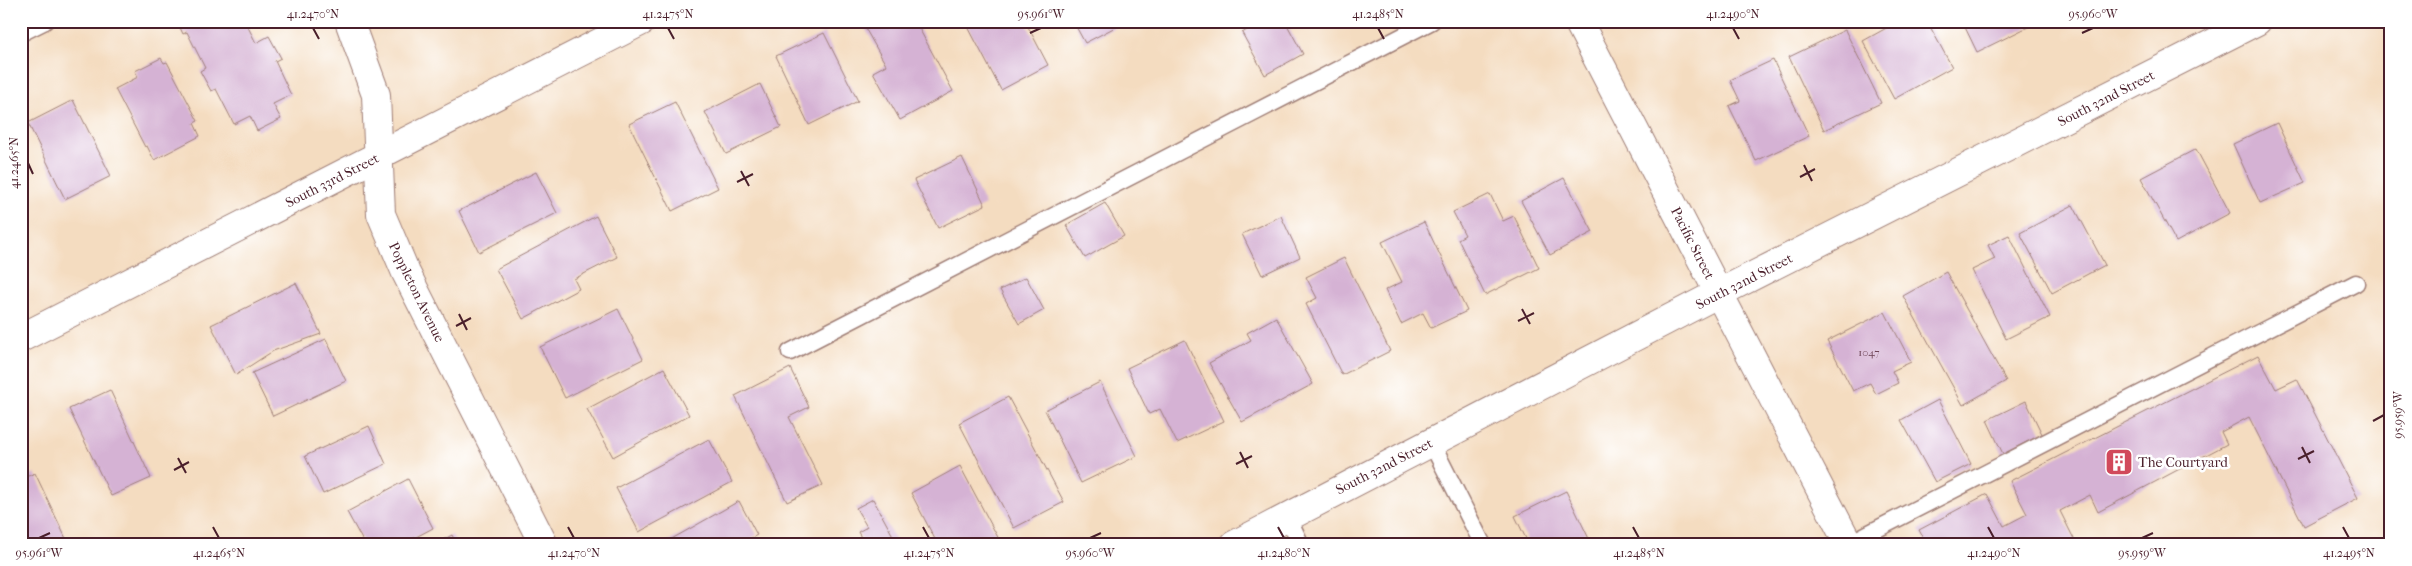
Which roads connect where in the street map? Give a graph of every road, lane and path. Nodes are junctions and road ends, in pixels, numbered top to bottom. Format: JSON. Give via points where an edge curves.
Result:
{"nodes":[{"id":1,"x":45,"y":21,"type":"edge"},
{"id":2,"x":349,"y":21,"type":"edge"},
{"id":3,"x":642,"y":21,"type":"edge"},
{"id":4,"x":1432,"y":21,"type":"edge"},
{"id":5,"x":1578,"y":21,"type":"edge"},
{"id":6,"x":2257,"y":21,"type":"edge"},
{"id":7,"x":21,"y":33,"type":"edge"},
{"id":8,"x":379,"y":156,"type":"junction"},
{"id":9,"x":2356,"y":283,"type":"dead end"},
{"id":10,"x":1719,"y":293,"type":"junction"},
{"id":11,"x":21,"y":338,"type":"edge"},
{"id":12,"x":790,"y":352,"type":"dead end"},
{"id":13,"x":1431,"y":442,"type":"junction"},
{"id":14,"x":1288,"y":517,"type":"junction"},
{"id":15,"x":544,"y":545,"type":"edge"},
{"id":16,"x":1234,"y":545,"type":"edge"},
{"id":17,"x":1301,"y":545,"type":"edge"},
{"id":18,"x":1483,"y":545,"type":"edge"},
{"id":19,"x":1849,"y":545,"type":"edge"}],
"edges":[{"from":1,"to":7,"type":"lane"},
{"from":2,"to":8,"type":"street","name":"Poppleton Avenue","via":[[376,95]]},
{"from":3,"to":8,"type":"street","name":"South 33rd Street"},
{"from":4,"to":12,"type":"lane"},
{"from":5,"to":10,"type":"street","name":"Pacific Street"},
{"from":6,"to":10,"type":"street","name":"South 32nd Street"},
{"from":8,"to":11,"type":"street","name":"South 33rd Street"},
{"from":8,"to":15,"type":"street","name":"Poppleton Avenue","via":[[380,214],[406,273]]},
{"from":9,"to":19,"type":"lane"},
{"from":10,"to":13,"type":"street","name":"South 32nd Street"},
{"from":10,"to":19,"type":"street","name":"Pacific Street"},
{"from":13,"to":14,"type":"street","name":"South 32nd Street"},
{"from":13,"to":18,"type":"lane"},
{"from":14,"to":16,"type":"street","name":"South 32nd Street"},
{"from":14,"to":17,"type":"lane"}]}
